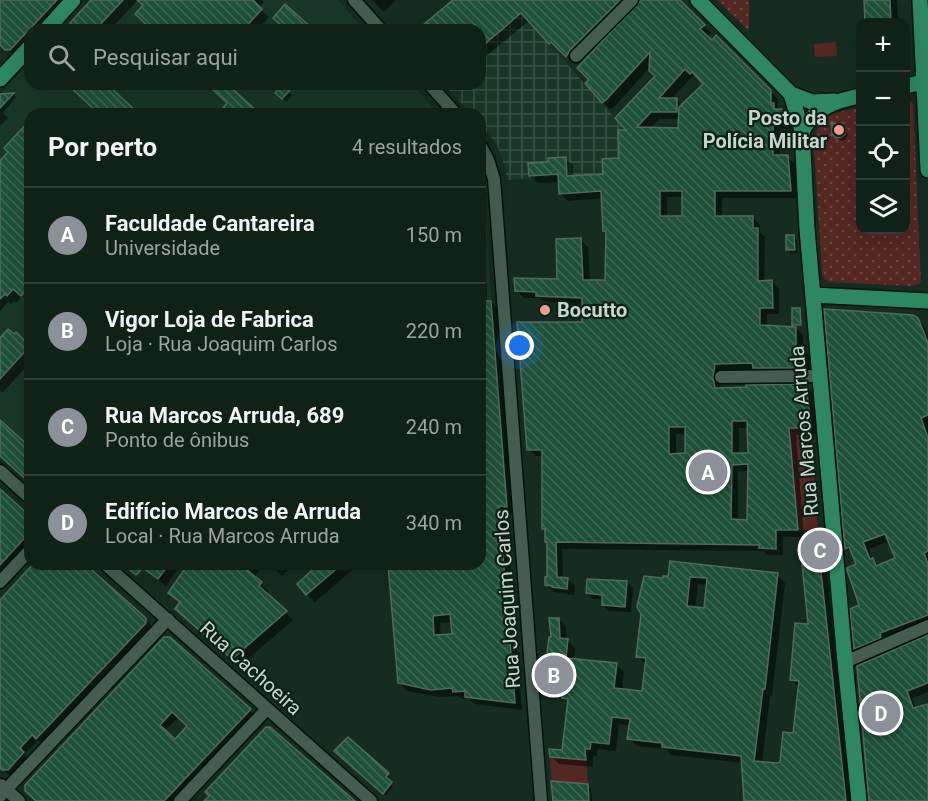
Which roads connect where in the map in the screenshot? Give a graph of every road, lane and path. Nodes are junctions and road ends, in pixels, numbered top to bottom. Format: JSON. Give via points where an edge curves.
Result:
{"nodes":[{"id":1,"x":73,"y":0,"type":"edge"},
{"id":2,"x":354,"y":0,"type":"edge"},
{"id":3,"x":632,"y":0,"type":"edge"},
{"id":4,"x":698,"y":0,"type":"edge"},
{"id":5,"x":920,"y":0,"type":"edge"},
{"id":6,"x":51,"y":24,"type":"edge"},
{"id":7,"x":376,"y":24,"type":"edge"},
{"id":8,"x":24,"y":52,"type":"edge"},
{"id":9,"x":576,"y":56,"type":"dead end"},
{"id":10,"x":2,"y":71,"type":"edge"},
{"id":11,"x":923,"y":82,"type":"junction"},
{"id":12,"x":910,"y":85,"type":"edge"},
{"id":13,"x":434,"y":90,"type":"edge"},
{"id":14,"x":791,"y":94,"type":"junction"},
{"id":15,"x":856,"y":97,"type":"edge"},
{"id":16,"x":834,"y":101,"type":"junction"},
{"id":17,"x":451,"y":108,"type":"edge"},
{"id":18,"x":802,"y":131,"type":"junction"},
{"id":19,"x":486,"y":156,"type":"edge"},
{"id":20,"x":928,"y":170,"type":"edge"},
{"id":21,"x":813,"y":296,"type":"junction"},
{"id":22,"x":928,"y":301,"type":"edge"},
{"id":23,"x":820,"y":376,"type":"junction"},
{"id":24,"x":721,"y":377,"type":"dead end"},
{"id":25,"x":0,"y":471,"type":"edge"},
{"id":26,"x":24,"y":493,"type":"edge"},
{"id":27,"x":24,"y":556,"type":"edge"},
{"id":28,"x":112,"y":570,"type":"edge"},
{"id":29,"x":0,"y":582,"type":"edge"},
{"id":30,"x":168,"y":619,"type":"junction"},
{"id":31,"x":928,"y":626,"type":"edge"},
{"id":32,"x":845,"y":662,"type":"junction"},
{"id":33,"x":267,"y":709,"type":"junction"},
{"id":34,"x":2,"y":790,"type":"edge"},
{"id":35,"x":368,"y":800,"type":"edge"},
{"id":36,"x":19,"y":801,"type":"edge"},
{"id":37,"x":180,"y":801,"type":"edge"},
{"id":38,"x":541,"y":801,"type":"edge"},
{"id":39,"x":859,"y":801,"type":"edge"}],
"edges":[{"from":1,"to":6,"type":"main road"},
{"from":2,"to":7,"type":"street"},
{"from":3,"to":9,"type":"street"},
{"from":4,"to":14,"type":"main road"},
{"from":5,"to":11,"type":"main road"},
{"from":8,"to":10,"type":"main road"},
{"from":11,"to":12,"type":"main road"},
{"from":11,"to":20,"type":"main road"},
{"from":13,"to":17,"type":"street"},
{"from":14,"to":16,"type":"main road","via":[[812,102]]},
{"from":14,"to":18,"type":"main road","name":"Rua Marcos Arruda"},
{"from":15,"to":16,"type":"main road"},
{"from":16,"to":18,"type":"main road","via":[[813,116]]},
{"from":18,"to":21,"type":"main road","name":"Rua Marcos Arruda"},
{"from":19,"to":38,"type":"street","name":"Rua Joaquim Carlos","via":[[494,179]]},
{"from":21,"to":22,"type":"main road"},
{"from":21,"to":23,"type":"main road","name":"Rua Marcos Arruda"},
{"from":23,"to":24,"type":"street"},
{"from":23,"to":32,"type":"main road","name":"Rua Marcos Arruda"},
{"from":25,"to":26,"type":"street"},
{"from":27,"to":29,"type":"street"},
{"from":28,"to":30,"type":"street","name":"Rua Cachoeira"},
{"from":30,"to":33,"type":"street","name":"Rua Cachoeira"},
{"from":30,"to":34,"type":"street"},
{"from":31,"to":32,"type":"street"},
{"from":32,"to":39,"type":"main road","name":"Rua Marcos Arruda"},
{"from":33,"to":35,"type":"street","name":"Rua Cachoeira"},
{"from":33,"to":37,"type":"street"},
{"from":34,"to":36,"type":"street"}]}
